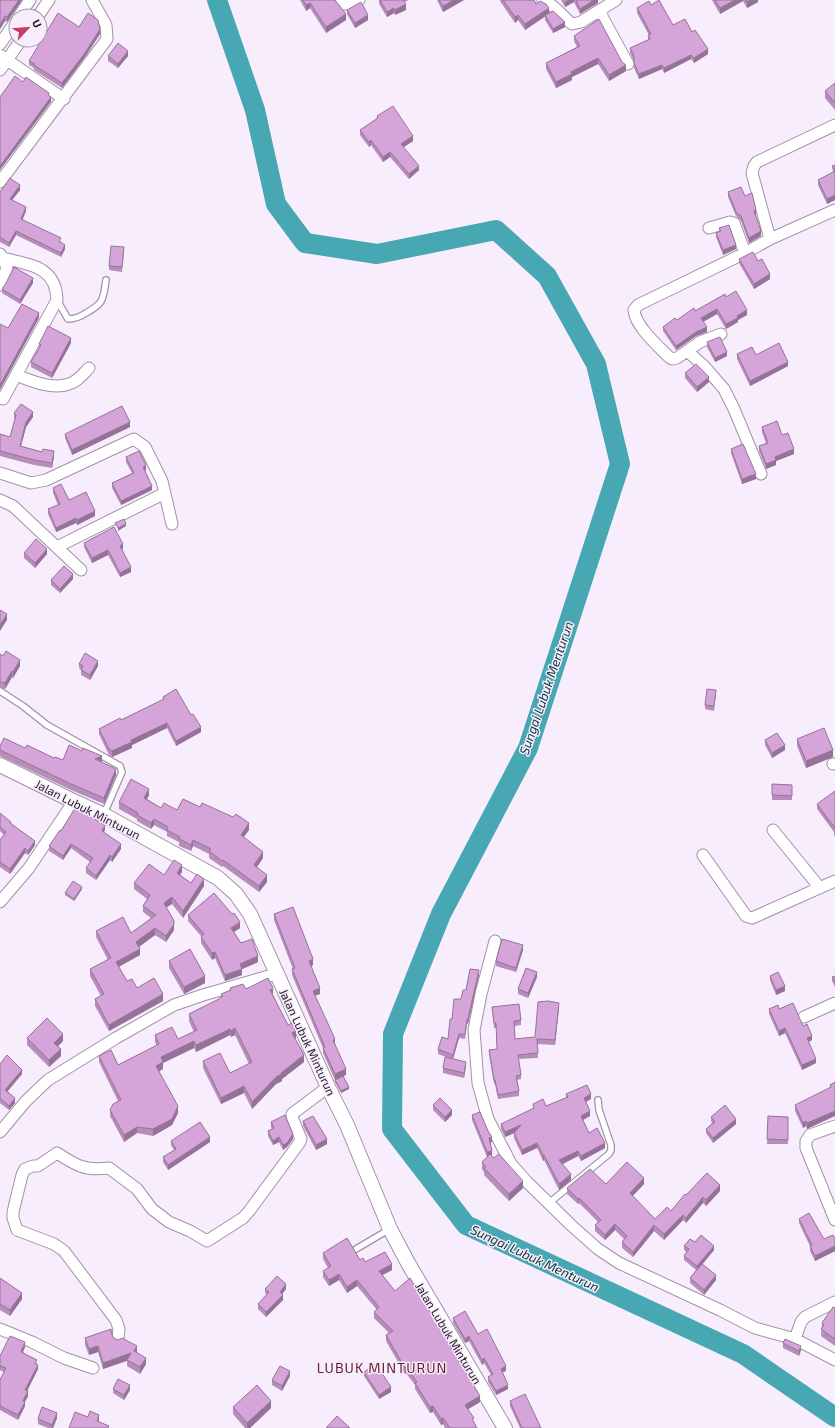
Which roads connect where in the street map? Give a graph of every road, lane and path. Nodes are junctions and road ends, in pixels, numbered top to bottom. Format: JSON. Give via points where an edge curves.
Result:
{"nodes":[{"id":1,"x":92,"y":0,"type":"edge"},
{"id":2,"x":340,"y":0,"type":"edge"},
{"id":3,"x":359,"y":0,"type":"edge"},
{"id":4,"x":543,"y":0,"type":"edge"},
{"id":5,"x":616,"y":0,"type":"edge"},
{"id":6,"x":599,"y":11,"type":"junction"},
{"id":7,"x":8,"y":32,"type":"edge"},
{"id":8,"x":0,"y":44,"type":"edge"},
{"id":9,"x":13,"y":48,"type":"edge"},
{"id":10,"x":3,"y":57,"type":"edge"},
{"id":11,"x":628,"y":64,"type":"dead end"},
{"id":12,"x":0,"y":70,"type":"edge"},
{"id":13,"x":64,"y":99,"type":"junction"},
{"id":14,"x":835,"y":125,"type":"edge"},
{"id":15,"x":0,"y":182,"type":"edge"},
{"id":16,"x":835,"y":210,"type":"edge"},
{"id":17,"x":709,"y":228,"type":"dead end"},
{"id":18,"x":770,"y":239,"type":"junction"},
{"id":19,"x":745,"y":253,"type":"junction"},
{"id":20,"x":2,"y":256,"type":"edge"},
{"id":21,"x":106,"y":280,"type":"dead end"},
{"id":22,"x":0,"y":284,"type":"edge"},
{"id":23,"x":57,"y":300,"type":"junction"},
{"id":24,"x":721,"y":334,"type":"dead end"},
{"id":25,"x":687,"y":351,"type":"junction"},
{"id":26,"x":88,"y":368,"type":"dead end"},
{"id":27,"x":16,"y":375,"type":"junction"},
{"id":28,"x":3,"y":399,"type":"dead end"},
{"id":29,"x":0,"y":473,"type":"edge"},
{"id":30,"x":761,"y":474,"type":"dead end"},
{"id":31,"x":165,"y":493,"type":"junction"},
{"id":32,"x":0,"y":500,"type":"edge"},
{"id":33,"x":172,"y":524,"type":"dead end"},
{"id":34,"x":57,"y":547,"type":"junction"},
{"id":35,"x":81,"y":570,"type":"dead end"},
{"id":36,"x":0,"y":691,"type":"edge"},
{"id":37,"x":0,"y":765,"type":"edge"},
{"id":38,"x":74,"y":801,"type":"junction"},
{"id":39,"x":104,"y":814,"type":"junction"},
{"id":40,"x":773,"y":830,"type":"dead end"},
{"id":41,"x":703,"y":854,"type":"dead end"},
{"id":42,"x":835,"y":881,"type":"edge"},
{"id":43,"x":820,"y":888,"type":"junction"},
{"id":44,"x":0,"y":902,"type":"edge"},
{"id":45,"x":494,"y":941,"type":"dead end"},
{"id":46,"x":276,"y":974,"type":"junction"},
{"id":47,"x":835,"y":1003,"type":"edge"},
{"id":48,"x":804,"y":1017,"type":"dead end"},
{"id":49,"x":328,"y":1087,"type":"junction"},
{"id":50,"x":598,"y":1100,"type":"dead end"},
{"id":51,"x":835,"y":1126,"type":"edge"},
{"id":52,"x":0,"y":1132,"type":"edge"},
{"id":53,"x":549,"y":1203,"type":"junction"},
{"id":54,"x":835,"y":1220,"type":"edge"},
{"id":55,"x":390,"y":1229,"type":"junction"},
{"id":56,"x":356,"y":1249,"type":"dead end"},
{"id":57,"x":835,"y":1302,"type":"edge"},
{"id":58,"x":0,"y":1329,"type":"edge"},
{"id":59,"x":118,"y":1338,"type":"edge"},
{"id":60,"x":795,"y":1339,"type":"junction"},
{"id":61,"x":835,"y":1360,"type":"edge"},
{"id":62,"x":93,"y":1368,"type":"dead end"},
{"id":63,"x":505,"y":1428,"type":"edge"}],
"edges":[{"from":1,"to":13,"type":"street","via":[[106,25],[107,39]]},
{"from":2,"to":3,"type":"street","via":[[346,5]]},
{"from":4,"to":6,"type":"street","via":[[560,11],[572,24],[582,22]]},
{"from":5,"to":6,"type":"street"},
{"from":6,"to":11,"type":"street"},
{"from":7,"to":8,"type":"street"},
{"from":9,"to":10,"type":"street"},
{"from":10,"to":12,"type":"street"},
{"from":10,"to":13,"type":"street"},
{"from":13,"to":15,"type":"street"},
{"from":14,"to":18,"type":"street","via":[[760,160],[754,166],[752,173]]},
{"from":16,"to":18,"type":"street"},
{"from":17,"to":19,"type":"street","via":[[734,223]]},
{"from":18,"to":19,"type":"street"},
{"from":19,"to":25,"type":"street","via":[[638,305],[634,310],[634,315],[647,335],[669,358],[678,358]]},
{"from":20,"to":22,"type":"street","via":[[7,268]]},
{"from":20,"to":23,"type":"street","via":[[39,268],[49,275],[57,292]]},
{"from":21,"to":23,"type":"lane","via":[[104,297],[99,306],[82,316],[68,318]]},
{"from":23,"to":27,"type":"street"},
{"from":24,"to":25,"type":"street","via":[[700,342]]},
{"from":25,"to":30,"type":"street","via":[[724,389]]},
{"from":26,"to":27,"type":"street","via":[[76,381],[60,386],[48,386]]},
{"from":27,"to":28,"type":"street"},
{"from":29,"to":31,"type":"street","via":[[31,483],[46,480],[134,439],[145,447]]},
{"from":31,"to":33,"type":"street"},
{"from":31,"to":34,"type":"street"},
{"from":32,"to":34,"type":"street","via":[[13,506]]},
{"from":34,"to":35,"type":"street"},
{"from":36,"to":39,"type":"lane","via":[[47,725],[120,766],[122,772]]},
{"from":37,"to":38,"type":"street","name":"Jalan Lubuk Minturun"},
{"from":38,"to":39,"type":"street","name":"Jalan Lubuk Minturun"},
{"from":38,"to":44,"type":"street","via":[[29,868]]},
{"from":39,"to":46,"type":"street","name":"Jalan Lubuk Minturun","via":[[218,878],[236,894],[250,914]]},
{"from":40,"to":43,"type":"street"},
{"from":41,"to":43,"type":"street","via":[[748,918]]},
{"from":42,"to":43,"type":"street"},
{"from":45,"to":53,"type":"street","via":[[474,1030],[478,1083],[488,1119],[511,1164]]},
{"from":46,"to":49,"type":"street","name":"Jalan Lubuk Minturun"},
{"from":46,"to":52,"type":"street","via":[[174,1005],[128,1030],[48,1080]]},
{"from":47,"to":48,"type":"street"},
{"from":49,"to":55,"type":"street","name":"Jalan Lubuk Minturun","via":[[347,1125]]},
{"from":49,"to":59,"type":"street","via":[[292,1114],[300,1142],[250,1210],[243,1218],[207,1241],[169,1222],[152,1209],[137,1189],[109,1168],[96,1170],[78,1167],[57,1153],[38,1166],[25,1169],[12,1212],[14,1225],[18,1230],[54,1244],[64,1251],[116,1320]]},
{"from":50,"to":53,"type":"lane","via":[[611,1150]]},
{"from":51,"to":54,"type":"street","via":[[810,1135],[806,1141],[806,1148]]},
{"from":53,"to":60,"type":"street","via":[[598,1249],[619,1263],[755,1328]]},
{"from":55,"to":56,"type":"lane"},
{"from":55,"to":63,"type":"street","name":"Jalan Lubuk Minturun"},
{"from":57,"to":60,"type":"street","via":[[805,1318]]},
{"from":58,"to":62,"type":"street"},
{"from":60,"to":61,"type":"street"}]}
